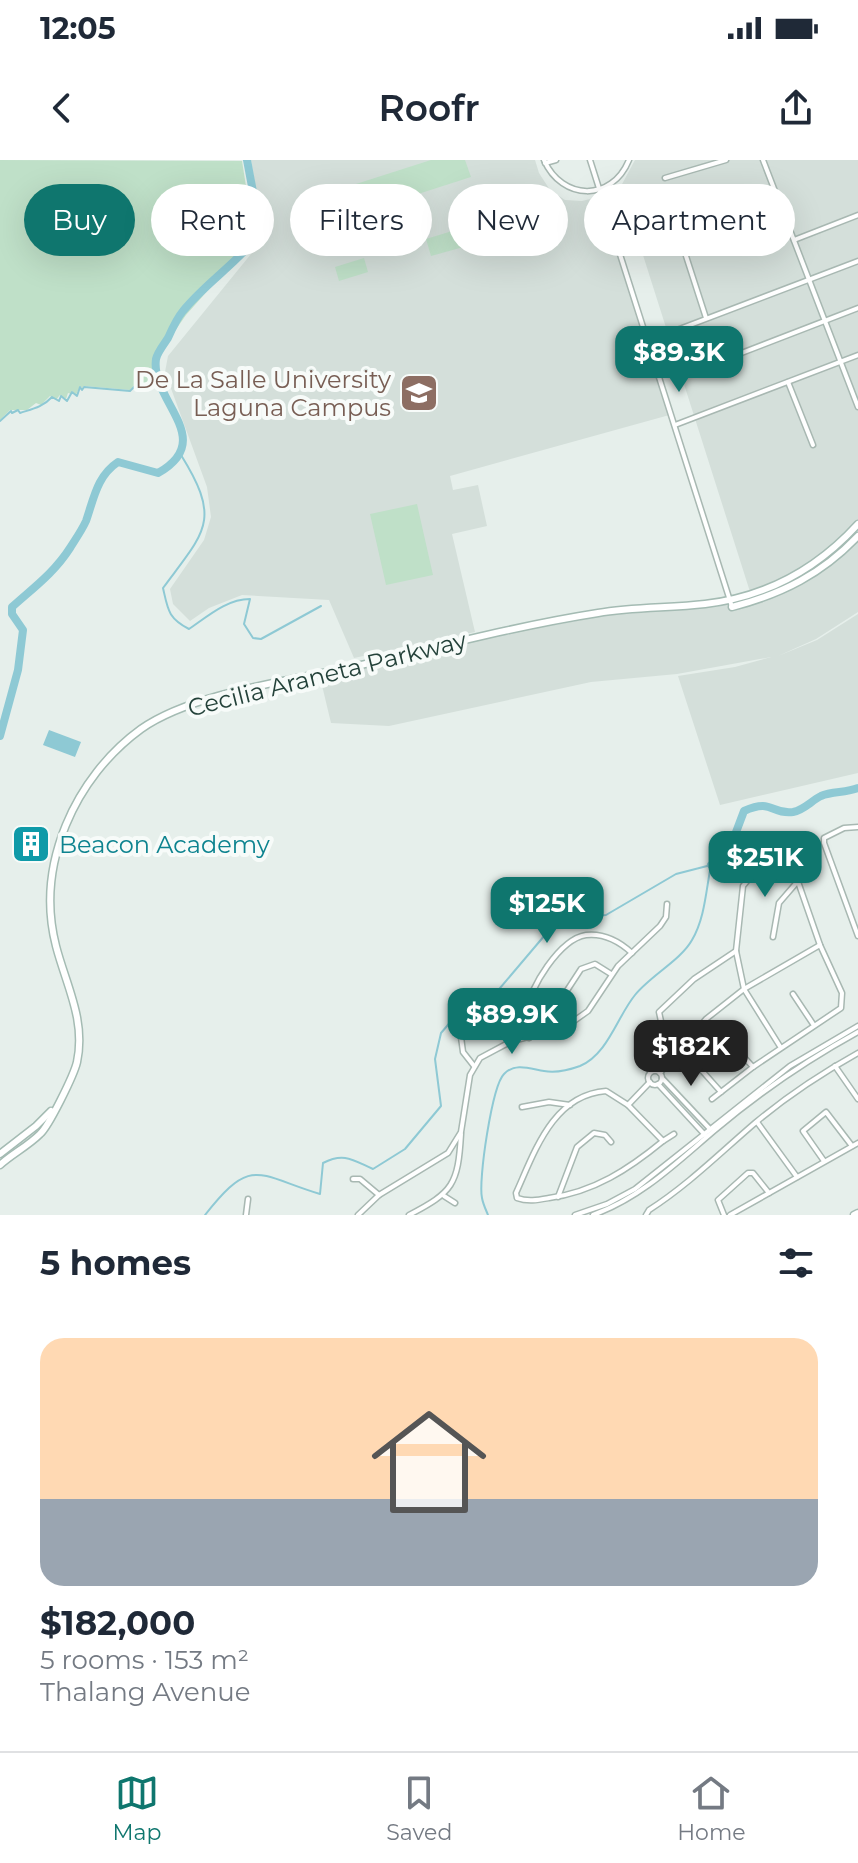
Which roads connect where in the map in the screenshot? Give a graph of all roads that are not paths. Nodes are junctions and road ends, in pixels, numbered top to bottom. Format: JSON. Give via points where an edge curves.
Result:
{"nodes":[{"id":1,"x":556,"y":160,"type":"edge"},
{"id":2,"x":590,"y":160,"type":"edge"},
{"id":3,"x":629,"y":160,"type":"edge"},
{"id":4,"x":726,"y":160,"type":"edge"},
{"id":5,"x":763,"y":160,"type":"edge"},
{"id":6,"x":545,"y":162,"type":"edge"},
{"id":7,"x":665,"y":178,"type":"dead end"},
{"id":8,"x":598,"y":184,"type":"edge"},
{"id":9,"x":609,"y":184,"type":"edge"},
{"id":10,"x":772,"y":184,"type":"edge"},
{"id":11,"x":584,"y":190,"type":"edge"},
{"id":12,"x":858,"y":215,"type":"edge"},
{"id":13,"x":795,"y":240,"type":"edge"},
{"id":14,"x":795,"y":243,"type":"edge"},
{"id":15,"x":621,"y":256,"type":"edge"},
{"id":16,"x":686,"y":256,"type":"dead end"},
{"id":17,"x":858,"y":261,"type":"edge"},
{"id":18,"x":809,"y":279,"type":"junction"},
{"id":19,"x":858,"y":308,"type":"edge"},
{"id":20,"x":706,"y":319,"type":"junction"},
{"id":21,"x":825,"y":321,"type":"junction"},
{"id":22,"x":648,"y":341,"type":"junction"},
{"id":23,"x":858,"y":355,"type":"edge"},
{"id":24,"x":726,"y":359,"type":"dead end"},
{"id":25,"x":841,"y":361,"type":"junction"},
{"id":26,"x":788,"y":382,"type":"junction"},
{"id":27,"x":858,"y":407,"type":"edge"},
{"id":28,"x":675,"y":425,"type":"junction"},
{"id":29,"x":813,"y":445,"type":"dead end"},
{"id":30,"x":858,"y":524,"type":"edge"},
{"id":31,"x":858,"y":536,"type":"edge"},
{"id":32,"x":731,"y":603,"type":"junction"},
{"id":33,"x":858,"y":827,"type":"edge"},
{"id":34,"x":798,"y":881,"type":"junction"},
{"id":35,"x":667,"y":904,"type":"dead end"},
{"id":36,"x":856,"y":926,"type":"edge"},
{"id":37,"x":858,"y":936,"type":"edge"},
{"id":38,"x":773,"y":937,"type":"dead end"},
{"id":39,"x":820,"y":945,"type":"junction"},
{"id":40,"x":736,"y":951,"type":"junction"},
{"id":41,"x":632,"y":953,"type":"junction"},
{"id":42,"x":611,"y":974,"type":"junction"},
{"id":43,"x":744,"y":989,"type":"junction"},
{"id":44,"x":793,"y":994,"type":"dead end"},
{"id":45,"x":486,"y":1017,"type":"dead end"},
{"id":46,"x":813,"y":1024,"type":"junction"},
{"id":47,"x":858,"y":1029,"type":"edge"},
{"id":48,"x":556,"y":1032,"type":"junction"},
{"id":49,"x":529,"y":1038,"type":"junction"},
{"id":50,"x":730,"y":1042,"type":"dead end"},
{"id":51,"x":682,"y":1046,"type":"junction"},
{"id":52,"x":781,"y":1048,"type":"junction"},
{"id":53,"x":858,"y":1053,"type":"edge"},
{"id":54,"x":474,"y":1066,"type":"junction"},
{"id":55,"x":835,"y":1066,"type":"junction"},
{"id":56,"x":753,"y":1067,"type":"junction"},
{"id":57,"x":661,"y":1075,"type":"junction"},
{"id":58,"x":650,"y":1082,"type":"junction"},
{"id":59,"x":658,"y":1084,"type":"junction"},
{"id":60,"x":721,"y":1092,"type":"junction"},
{"id":61,"x":712,"y":1099,"type":"dead end"},
{"id":62,"x":858,"y":1099,"type":"edge"},
{"id":63,"x":56,"y":1105,"type":"junction"},
{"id":64,"x":570,"y":1105,"type":"junction"},
{"id":65,"x":628,"y":1105,"type":"junction"},
{"id":66,"x":522,"y":1107,"type":"dead end"},
{"id":67,"x":757,"y":1122,"type":"junction"},
{"id":68,"x":711,"y":1130,"type":"junction"},
{"id":69,"x":461,"y":1132,"type":"junction"},
{"id":70,"x":674,"y":1134,"type":"dead end"},
{"id":71,"x":706,"y":1136,"type":"junction"},
{"id":72,"x":663,"y":1141,"type":"junction"},
{"id":73,"x":611,"y":1142,"type":"dead end"},
{"id":74,"x":858,"y":1143,"type":"edge"},
{"id":75,"x":852,"y":1146,"type":"junction"},
{"id":76,"x":448,"y":1153,"type":"junction"},
{"id":77,"x":0,"y":1154,"type":"edge"},
{"id":78,"x":459,"y":1159,"type":"junction"},
{"id":79,"x":824,"y":1161,"type":"junction"},
{"id":80,"x":0,"y":1165,"type":"edge"},
{"id":81,"x":797,"y":1177,"type":"junction"},
{"id":82,"x":353,"y":1179,"type":"dead end"},
{"id":83,"x":769,"y":1193,"type":"junction"},
{"id":84,"x":379,"y":1195,"type":"junction"},
{"id":85,"x":444,"y":1196,"type":"junction"},
{"id":86,"x":558,"y":1197,"type":"junction"},
{"id":87,"x":248,"y":1199,"type":"dead end"},
{"id":88,"x":455,"y":1203,"type":"dead end"},
{"id":89,"x":611,"y":1209,"type":"edge"},
{"id":90,"x":246,"y":1215,"type":"edge"},
{"id":91,"x":358,"y":1215,"type":"edge"},
{"id":92,"x":409,"y":1215,"type":"edge"},
{"id":93,"x":575,"y":1215,"type":"edge"},
{"id":94,"x":593,"y":1215,"type":"edge"},
{"id":95,"x":646,"y":1215,"type":"edge"},
{"id":96,"x":724,"y":1215,"type":"edge"},
{"id":97,"x":730,"y":1215,"type":"edge"}],
"edges":[{"from":1,"to":6,"type":"street"},
{"from":2,"to":8,"type":"street"},
{"from":3,"to":9,"type":"street"},
{"from":4,"to":7,"type":"street"},
{"from":5,"to":10,"type":"street"},
{"from":6,"to":11,"type":"street","via":[[558,181]]},
{"from":12,"to":13,"type":"street"},
{"from":14,"to":18,"type":"street"},
{"from":15,"to":22,"type":"street"},
{"from":16,"to":20,"type":"street"},
{"from":17,"to":18,"type":"street"},
{"from":18,"to":20,"type":"street"},
{"from":18,"to":21,"type":"street"},
{"from":19,"to":21,"type":"street"},
{"from":20,"to":22,"type":"street"},
{"from":21,"to":24,"type":"street"},
{"from":21,"to":25,"type":"street"},
{"from":22,"to":28,"type":"street"},
{"from":23,"to":25,"type":"street"},
{"from":25,"to":26,"type":"street"},
{"from":25,"to":27,"type":"street"},
{"from":26,"to":28,"type":"street"},
{"from":26,"to":29,"type":"street"},
{"from":28,"to":32,"type":"street"},
{"from":30,"to":32,"type":"street","name":"Cecilia Araneta Parkway","via":[[794,577]]},
{"from":31,"to":32,"type":"street","name":"Cecilia Araneta Parkway","via":[[798,584],[774,595]]},
{"from":32,"to":63,"type":"street","name":"Cecilia Araneta Parkway","via":[[602,612],[514,628],[200,701],[143,728],[101,765],[72,810],[58,852],[51,899],[53,931],[79,1032],[76,1066]]},
{"from":33,"to":36,"type":"street","via":[[827,835],[824,843]]},
{"from":34,"to":38,"type":"street","via":[[779,903]]},
{"from":34,"to":39,"type":"street"},
{"from":34,"to":40,"type":"street","via":[[787,850],[770,853],[743,886]]},
{"from":35,"to":41,"type":"street","via":[[660,926]]},
{"from":36,"to":37,"type":"street"},
{"from":39,"to":43,"type":"street"},
{"from":39,"to":46,"type":"street","via":[[842,993],[841,1008]]},
{"from":40,"to":43,"type":"street"},
{"from":40,"to":51,"type":"street","via":[[694,979],[659,1012],[662,1026]]},
{"from":41,"to":42,"type":"street"},
{"from":41,"to":49,"type":"street","via":[[603,936],[569,941],[529,1000]]},
{"from":42,"to":48,"type":"street","via":[[588,1011]]},
{"from":42,"to":48,"type":"street","via":[[595,964],[581,969],[553,1015]]},
{"from":43,"to":51,"type":"street"},
{"from":43,"to":52,"type":"street"},
{"from":44,"to":46,"type":"street"},
{"from":45,"to":54,"type":"street","via":[[461,1037],[463,1052]]},
{"from":46,"to":52,"type":"street"},
{"from":47,"to":68,"type":"street","via":[[790,1066]]},
{"from":48,"to":49,"type":"street"},
{"from":49,"to":54,"type":"street","via":[[499,1046]]},
{"from":50,"to":56,"type":"street"},
{"from":51,"to":57,"type":"street"},
{"from":51,"to":60,"type":"street"},
{"from":52,"to":56,"type":"street"},
{"from":53,"to":55,"type":"street"},
{"from":54,"to":69,"type":"street"},
{"from":55,"to":62,"type":"street"},
{"from":55,"to":67,"type":"street"},
{"from":56,"to":60,"type":"street"},
{"from":57,"to":58,"type":"street","via":[[650,1073]]},
{"from":57,"to":59,"type":"street"},
{"from":57,"to":68,"type":"street"},
{"from":58,"to":59,"type":"street"},
{"from":58,"to":65,"type":"street"},
{"from":59,"to":71,"type":"street"},
{"from":60,"to":61,"type":"street"},
{"from":63,"to":77,"type":"street"},
{"from":63,"to":80,"type":"street","via":[[42,1133]]},
{"from":64,"to":65,"type":"street","via":[[606,1091]]},
{"from":64,"to":66,"type":"street"},
{"from":64,"to":86,"type":"street","via":[[556,1115],[516,1193],[527,1201]]},
{"from":65,"to":72,"type":"street"},
{"from":67,"to":81,"type":"street"},
{"from":67,"to":95,"type":"street"},
{"from":68,"to":71,"type":"street"},
{"from":69,"to":76,"type":"street"},
{"from":69,"to":78,"type":"street"},
{"from":70,"to":72,"type":"street"},
{"from":71,"to":89,"type":"street"},
{"from":72,"to":86,"type":"street","via":[[609,1179]]},
{"from":73,"to":86,"type":"street","via":[[594,1133],[577,1147]]},
{"from":74,"to":75,"type":"street"},
{"from":75,"to":79,"type":"street"},
{"from":75,"to":79,"type":"street","via":[[826,1112],[803,1131]]},
{"from":76,"to":78,"type":"street"},
{"from":76,"to":84,"type":"street"},
{"from":78,"to":85,"type":"street"},
{"from":79,"to":81,"type":"street"},
{"from":81,"to":83,"type":"street"},
{"from":82,"to":84,"type":"street"},
{"from":83,"to":96,"type":"street","via":[[748,1173],[718,1200]]},
{"from":83,"to":97,"type":"street"},
{"from":84,"to":91,"type":"street"},
{"from":85,"to":88,"type":"street"},
{"from":85,"to":92,"type":"street"},
{"from":87,"to":90,"type":"street"},
{"from":89,"to":93,"type":"street"},
{"from":89,"to":94,"type":"street"}]}
